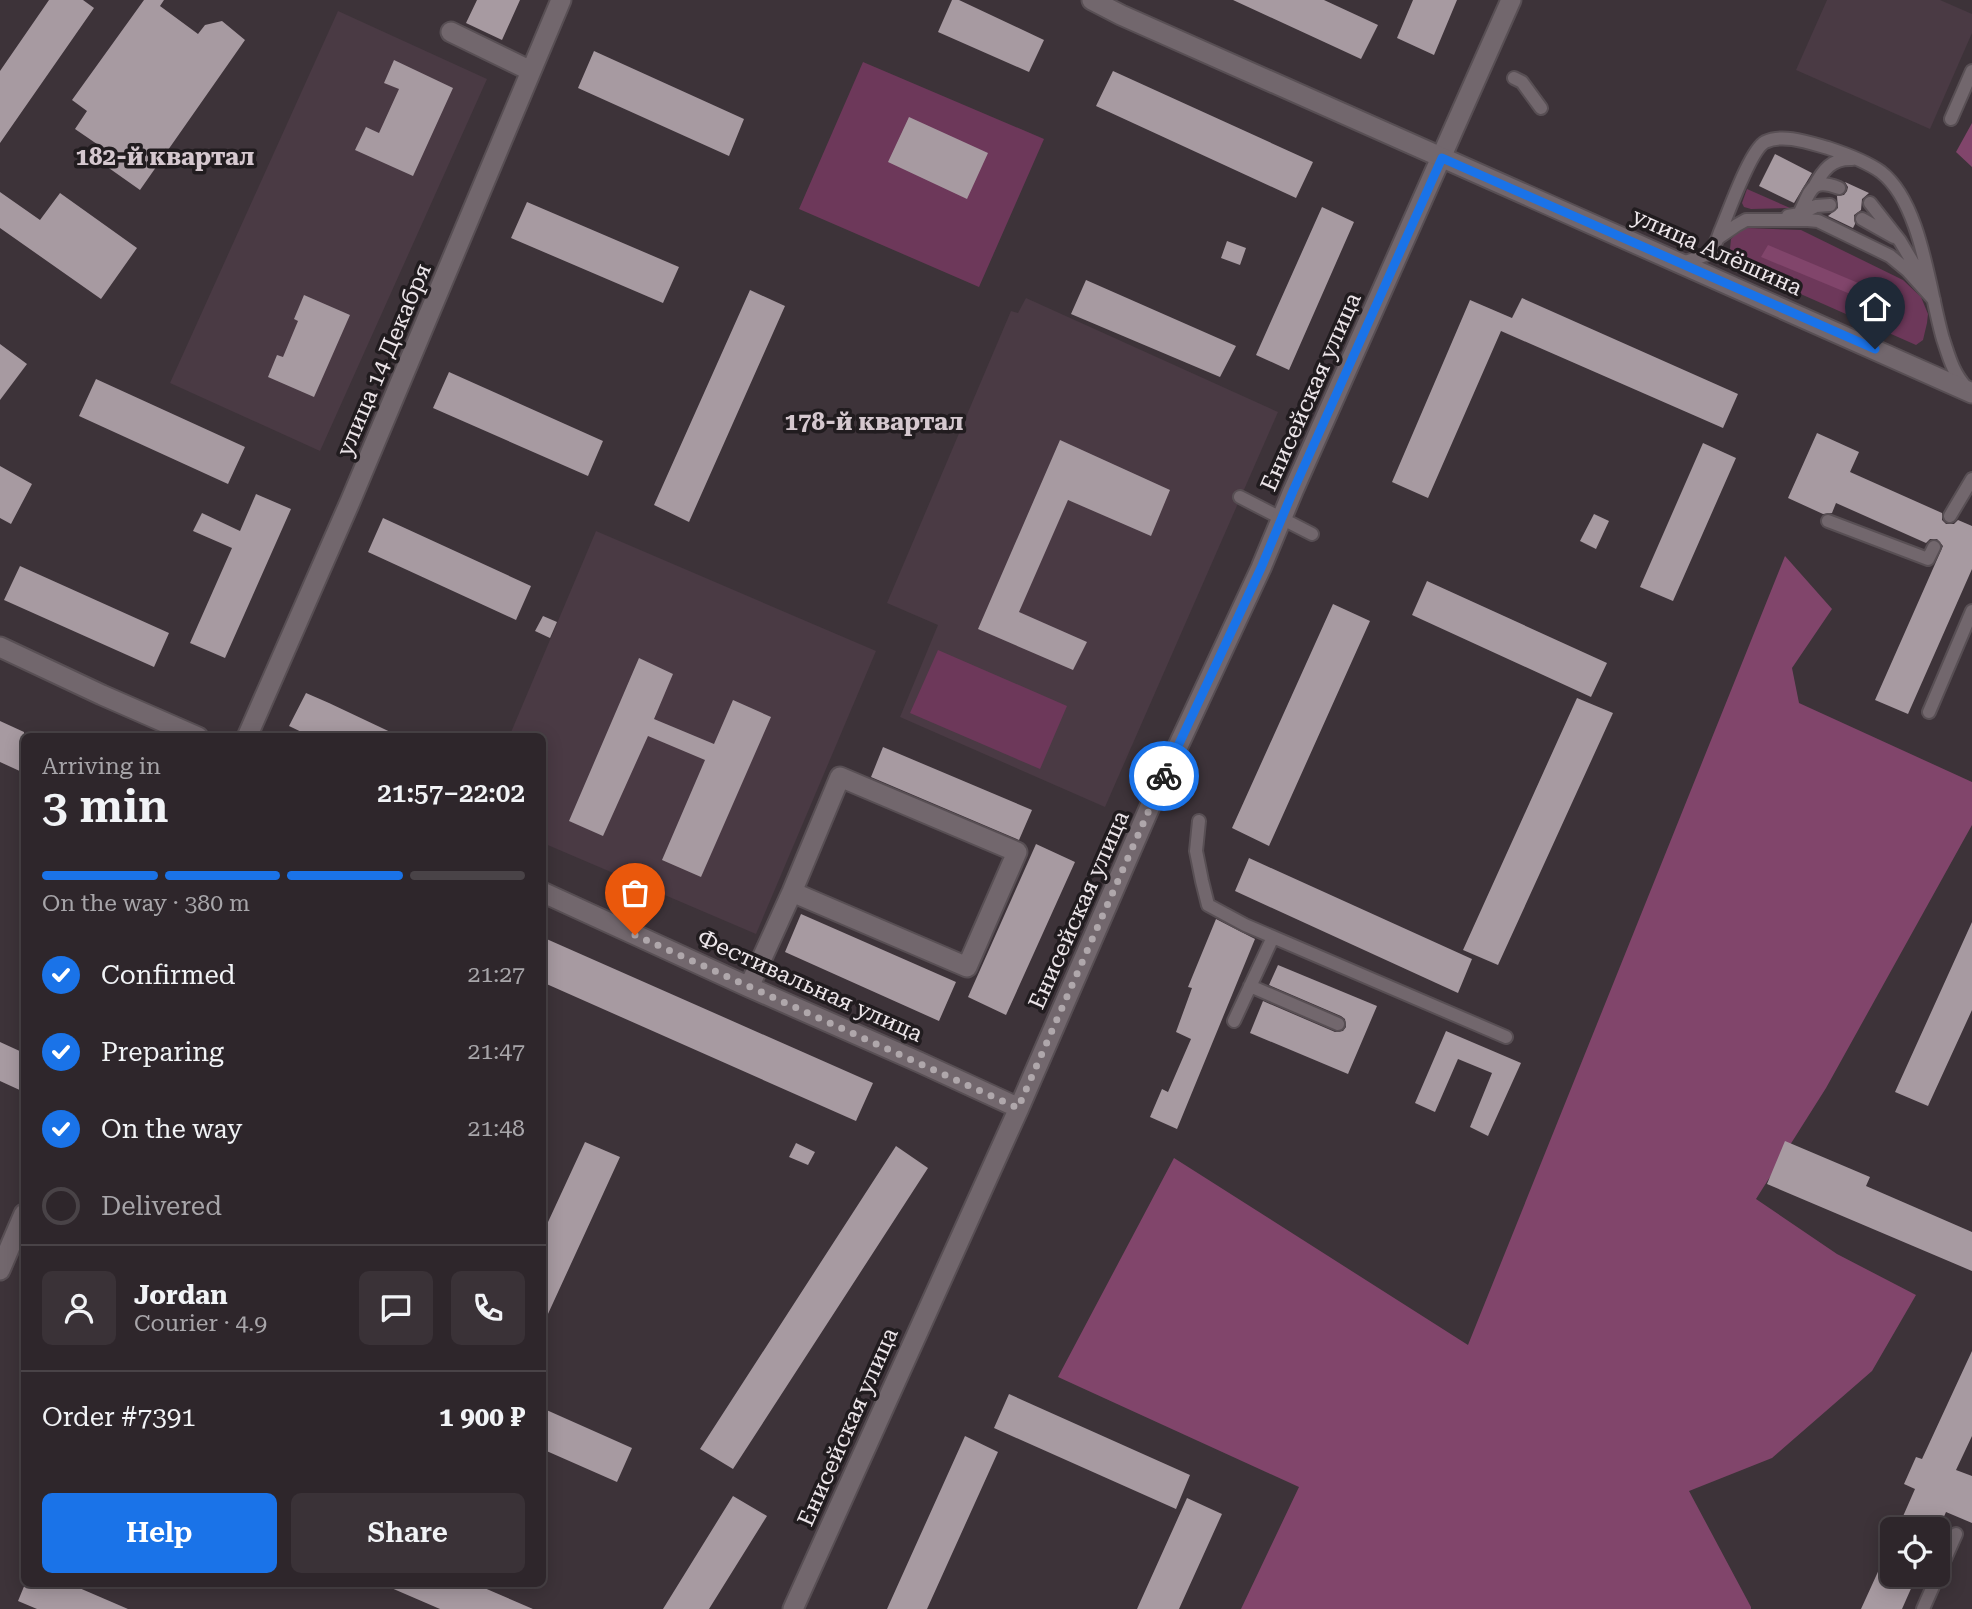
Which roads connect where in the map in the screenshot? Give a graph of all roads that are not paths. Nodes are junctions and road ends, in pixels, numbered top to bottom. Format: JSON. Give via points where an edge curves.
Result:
{"nodes":[{"id":1,"x":561,"y":0,"type":"edge"},
{"id":2,"x":1092,"y":0,"type":"edge"},
{"id":3,"x":1511,"y":0,"type":"edge"},
{"id":4,"x":451,"y":32,"type":"dead end"},
{"id":5,"x":531,"y":71,"type":"junction"},
{"id":6,"x":1972,"y":71,"type":"edge"},
{"id":7,"x":1514,"y":78,"type":"dead end"},
{"id":8,"x":1541,"y":107,"type":"dead end"},
{"id":9,"x":1951,"y":118,"type":"dead end"},
{"id":10,"x":1442,"y":158,"type":"junction"},
{"id":11,"x":1860,"y":160,"type":"junction"},
{"id":12,"x":1813,"y":188,"type":"junction"},
{"id":13,"x":1839,"y":188,"type":"dead end"},
{"id":14,"x":1870,"y":203,"type":"dead end"},
{"id":15,"x":1830,"y":205,"type":"dead end"},
{"id":16,"x":1799,"y":214,"type":"junction"},
{"id":17,"x":1861,"y":219,"type":"dead end"},
{"id":18,"x":1773,"y":220,"type":"junction"},
{"id":19,"x":1718,"y":238,"type":"junction"},
{"id":20,"x":1900,"y":241,"type":"junction"},
{"id":21,"x":1682,"y":263,"type":"junction"},
{"id":22,"x":1935,"y":300,"type":"junction"},
{"id":23,"x":1972,"y":392,"type":"edge"},
{"id":24,"x":1972,"y":478,"type":"edge"},
{"id":25,"x":1240,"y":497,"type":"dead end"},
{"id":26,"x":1950,"y":516,"type":"dead end"},
{"id":27,"x":1282,"y":519,"type":"junction"},
{"id":28,"x":1828,"y":521,"type":"dead end"},
{"id":29,"x":1312,"y":534,"type":"dead end"},
{"id":30,"x":1934,"y":547,"type":"dead end"},
{"id":31,"x":1972,"y":611,"type":"edge"},
{"id":32,"x":0,"y":647,"type":"edge"},
{"id":33,"x":1929,"y":712,"type":"dead end"},
{"id":34,"x":189,"y":733,"type":"edge"},
{"id":35,"x":249,"y":733,"type":"edge"},
{"id":36,"x":1199,"y":821,"type":"dead end"},
{"id":37,"x":792,"y":892,"type":"junction"},
{"id":38,"x":546,"y":894,"type":"edge"},
{"id":39,"x":1273,"y":937,"type":"junction"},
{"id":40,"x":1251,"y":986,"type":"junction"},
{"id":41,"x":749,"y":988,"type":"junction"},
{"id":42,"x":1234,"y":1021,"type":"dead end"},
{"id":43,"x":1338,"y":1024,"type":"dead end"},
{"id":44,"x":1506,"y":1037,"type":"dead end"},
{"id":45,"x":1018,"y":1108,"type":"junction"},
{"id":46,"x":21,"y":1221,"type":"edge"},
{"id":47,"x":0,"y":1270,"type":"edge"},
{"id":48,"x":1956,"y":1534,"type":"dead end"},
{"id":49,"x":793,"y":1609,"type":"edge"},
{"id":50,"x":1923,"y":1609,"type":"edge"}],
"edges":[{"from":1,"to":5,"type":"street","name":"улица 14 Декабря"},
{"from":2,"to":10,"type":"street","name":"улица Алёшина"},
{"from":3,"to":10,"type":"street","name":"Енисейская улица"},
{"from":4,"to":5,"type":"street"},
{"from":5,"to":35,"type":"street","name":"улица 14 Декабря"},
{"from":6,"to":9,"type":"lane"},
{"from":7,"to":8,"type":"lane"},
{"from":10,"to":21,"type":"street","name":"улица Алёшина"},
{"from":10,"to":27,"type":"street","name":"Енисейская улица"},
{"from":11,"to":12,"type":"lane","via":[[1830,164]]},
{"from":11,"to":19,"type":"lane","via":[[1807,142],[1766,142],[1756,150]]},
{"from":11,"to":22,"type":"lane","via":[[1879,170],[1901,195],[1926,260]]},
{"from":12,"to":13,"type":"lane","via":[[1823,183]]},
{"from":12,"to":16,"type":"lane"},
{"from":14,"to":20,"type":"lane"},
{"from":15,"to":16,"type":"lane"},
{"from":16,"to":18,"type":"lane"},
{"from":17,"to":20,"type":"lane"},
{"from":18,"to":19,"type":"lane","via":[[1746,220]]},
{"from":18,"to":22,"type":"lane","via":[[1818,221],[1871,245],[1907,270]]},
{"from":19,"to":21,"type":"lane","via":[[1709,253]]},
{"from":20,"to":22,"type":"lane"},
{"from":21,"to":23,"type":"street","name":"улица Алёшина"},
{"from":22,"to":23,"type":"lane","via":[[1951,363]]},
{"from":24,"to":26,"type":"lane"},
{"from":25,"to":27,"type":"lane"},
{"from":27,"to":29,"type":"lane"},
{"from":27,"to":45,"type":"street","name":"Енисейская улица"},
{"from":28,"to":30,"type":"lane","via":[[1928,559]]},
{"from":31,"to":33,"type":"lane"},
{"from":32,"to":34,"type":"street"},
{"from":36,"to":39,"type":"lane","via":[[1196,851],[1209,905]]},
{"from":37,"to":37,"type":"street","via":[[840,777],[1017,852],[967,967]]},
{"from":37,"to":41,"type":"street"},
{"from":38,"to":41,"type":"street","name":"Фестивальная улица"},
{"from":39,"to":40,"type":"lane"},
{"from":39,"to":44,"type":"lane"},
{"from":40,"to":42,"type":"lane"},
{"from":40,"to":43,"type":"lane"},
{"from":41,"to":45,"type":"street","name":"Фестивальная улица"},
{"from":45,"to":49,"type":"street","name":"Енисейская улица"},
{"from":46,"to":47,"type":"street"},
{"from":48,"to":50,"type":"lane"}]}
